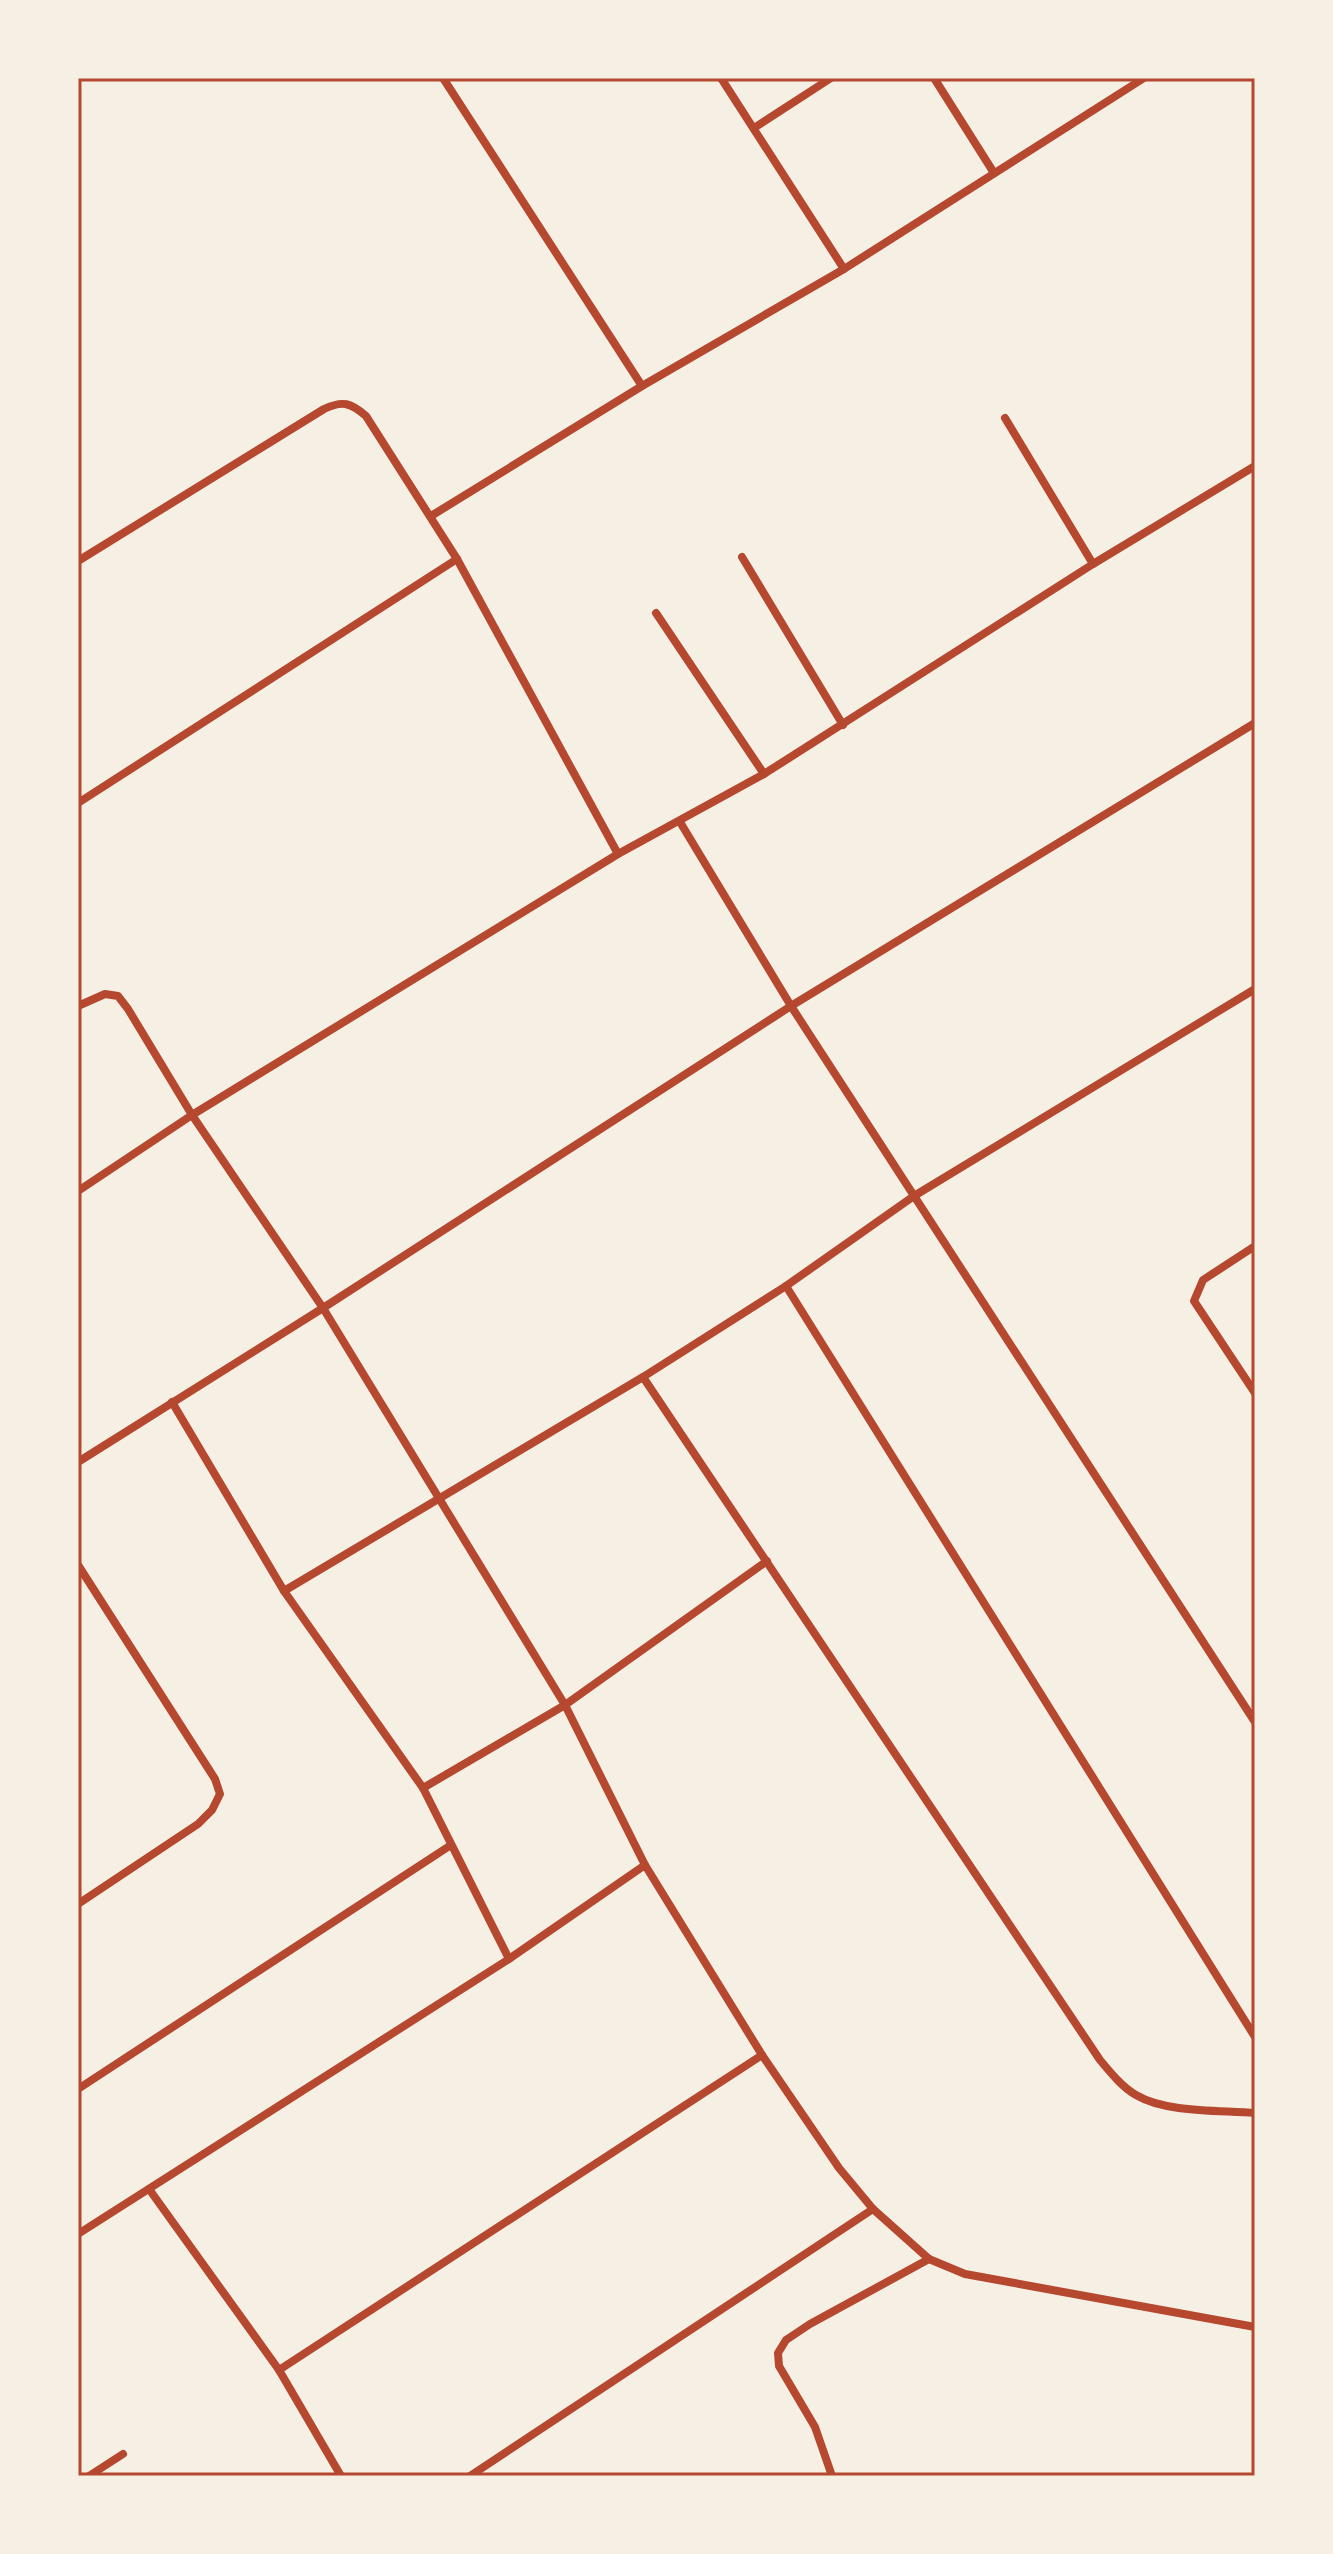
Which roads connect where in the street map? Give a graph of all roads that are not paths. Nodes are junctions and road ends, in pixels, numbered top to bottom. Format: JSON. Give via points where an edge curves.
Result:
{"nodes":[{"id":1,"x":443,"y":78,"type":"edge"},
{"id":2,"x":721,"y":78,"type":"edge"},
{"id":3,"x":831,"y":78,"type":"edge"},
{"id":4,"x":934,"y":78,"type":"edge"},
{"id":5,"x":1144,"y":78,"type":"edge"},
{"id":6,"x":754,"y":128,"type":"junction"},
{"id":7,"x":994,"y":173,"type":"junction"},
{"id":8,"x":844,"y":269,"type":"junction"},
{"id":9,"x":642,"y":386,"type":"junction"},
{"id":10,"x":1005,"y":418,"type":"dead end"},
{"id":11,"x":1255,"y":466,"type":"edge"},
{"id":12,"x":431,"y":516,"type":"junction"},
{"id":13,"x":742,"y":557,"type":"dead end"},
{"id":14,"x":457,"y":559,"type":"junction"},
{"id":15,"x":78,"y":561,"type":"edge"},
{"id":16,"x":1093,"y":564,"type":"junction"},
{"id":17,"x":656,"y":613,"type":"dead end"},
{"id":18,"x":1255,"y":723,"type":"edge"},
{"id":19,"x":843,"y":725,"type":"junction"},
{"id":20,"x":764,"y":774,"type":"junction"},
{"id":21,"x":78,"y":803,"type":"edge"},
{"id":22,"x":680,"y":822,"type":"junction"},
{"id":23,"x":618,"y":854,"type":"junction"},
{"id":24,"x":1255,"y":989,"type":"edge"},
{"id":25,"x":78,"y":1006,"type":"edge"},
{"id":26,"x":791,"y":1006,"type":"junction"},
{"id":27,"x":192,"y":1115,"type":"junction"},
{"id":28,"x":78,"y":1191,"type":"edge"},
{"id":29,"x":914,"y":1196,"type":"junction"},
{"id":30,"x":1255,"y":1246,"type":"edge"},
{"id":31,"x":786,"y":1286,"type":"junction"},
{"id":32,"x":323,"y":1308,"type":"junction"},
{"id":33,"x":643,"y":1377,"type":"junction"},
{"id":34,"x":1255,"y":1393,"type":"edge"},
{"id":35,"x":172,"y":1402,"type":"junction"},
{"id":36,"x":78,"y":1462,"type":"edge"},
{"id":37,"x":440,"y":1499,"type":"junction"},
{"id":38,"x":767,"y":1561,"type":"junction"},
{"id":39,"x":78,"y":1565,"type":"edge"},
{"id":40,"x":284,"y":1591,"type":"junction"},
{"id":41,"x":565,"y":1705,"type":"junction"},
{"id":42,"x":1255,"y":1722,"type":"edge"},
{"id":43,"x":423,"y":1788,"type":"junction"},
{"id":44,"x":451,"y":1845,"type":"junction"},
{"id":45,"x":645,"y":1865,"type":"junction"},
{"id":46,"x":78,"y":1904,"type":"edge"},
{"id":47,"x":509,"y":1959,"type":"junction"},
{"id":48,"x":1255,"y":2037,"type":"edge"},
{"id":49,"x":762,"y":2055,"type":"junction"},
{"id":50,"x":78,"y":2089,"type":"edge"},
{"id":51,"x":1255,"y":2113,"type":"edge"},
{"id":52,"x":149,"y":2189,"type":"junction"},
{"id":53,"x":873,"y":2209,"type":"junction"},
{"id":54,"x":78,"y":2234,"type":"edge"},
{"id":55,"x":929,"y":2259,"type":"junction"},
{"id":56,"x":1255,"y":2327,"type":"edge"},
{"id":57,"x":279,"y":2370,"type":"junction"},
{"id":58,"x":123,"y":2454,"type":"dead end"},
{"id":59,"x":89,"y":2476,"type":"edge"},
{"id":60,"x":341,"y":2476,"type":"edge"},
{"id":61,"x":470,"y":2476,"type":"edge"},
{"id":62,"x":832,"y":2476,"type":"edge"}],
"edges":[{"from":1,"to":9,"type":"street"},
{"from":2,"to":6,"type":"street"},
{"from":3,"to":6,"type":"street"},
{"from":4,"to":7,"type":"street"},
{"from":5,"to":7,"type":"street"},
{"from":6,"to":8,"type":"street"},
{"from":7,"to":8,"type":"street"},
{"from":8,"to":9,"type":"street"},
{"from":9,"to":12,"type":"street"},
{"from":10,"to":16,"type":"street"},
{"from":11,"to":16,"type":"street"},
{"from":12,"to":14,"type":"street"},
{"from":12,"to":15,"type":"street","via":[[366,416],[353,404],[339,402]]},
{"from":13,"to":19,"type":"street"},
{"from":14,"to":21,"type":"street"},
{"from":14,"to":23,"type":"street"},
{"from":16,"to":19,"type":"street"},
{"from":17,"to":20,"type":"street"},
{"from":18,"to":26,"type":"street"},
{"from":19,"to":20,"type":"street"},
{"from":20,"to":22,"type":"street"},
{"from":22,"to":23,"type":"street"},
{"from":22,"to":26,"type":"street"},
{"from":23,"to":27,"type":"street"},
{"from":24,"to":29,"type":"street"},
{"from":25,"to":27,"type":"street","via":[[105,994],[118,996]]},
{"from":26,"to":29,"type":"street"},
{"from":26,"to":32,"type":"street"},
{"from":27,"to":28,"type":"street"},
{"from":27,"to":32,"type":"street"},
{"from":29,"to":31,"type":"street"},
{"from":29,"to":42,"type":"street"},
{"from":30,"to":34,"type":"street","via":[[1203,1280],[1194,1301]]},
{"from":31,"to":33,"type":"street"},
{"from":31,"to":48,"type":"street"},
{"from":32,"to":35,"type":"street"},
{"from":32,"to":37,"type":"street"},
{"from":33,"to":37,"type":"street"},
{"from":33,"to":38,"type":"street"},
{"from":35,"to":36,"type":"street"},
{"from":35,"to":40,"type":"street"},
{"from":37,"to":40,"type":"street"},
{"from":37,"to":41,"type":"street"},
{"from":38,"to":41,"type":"street"},
{"from":38,"to":51,"type":"street","via":[[1117,2080],[1160,2105]]},
{"from":39,"to":46,"type":"street","via":[[220,1794],[198,1824]]},
{"from":40,"to":43,"type":"street"},
{"from":41,"to":43,"type":"street"},
{"from":41,"to":45,"type":"street"},
{"from":43,"to":44,"type":"street"},
{"from":44,"to":47,"type":"street"},
{"from":44,"to":50,"type":"street"},
{"from":45,"to":47,"type":"street"},
{"from":45,"to":49,"type":"street"},
{"from":47,"to":52,"type":"street"},
{"from":49,"to":53,"type":"street"},
{"from":49,"to":57,"type":"street"},
{"from":52,"to":54,"type":"street"},
{"from":52,"to":57,"type":"street"},
{"from":53,"to":55,"type":"street"},
{"from":53,"to":61,"type":"street"},
{"from":55,"to":56,"type":"street","via":[[965,2274]]},
{"from":55,"to":62,"type":"street","via":[[810,2324],[786,2340],[778,2353],[779,2366],[815,2427]]},
{"from":57,"to":60,"type":"street"},
{"from":58,"to":59,"type":"street"}]}
